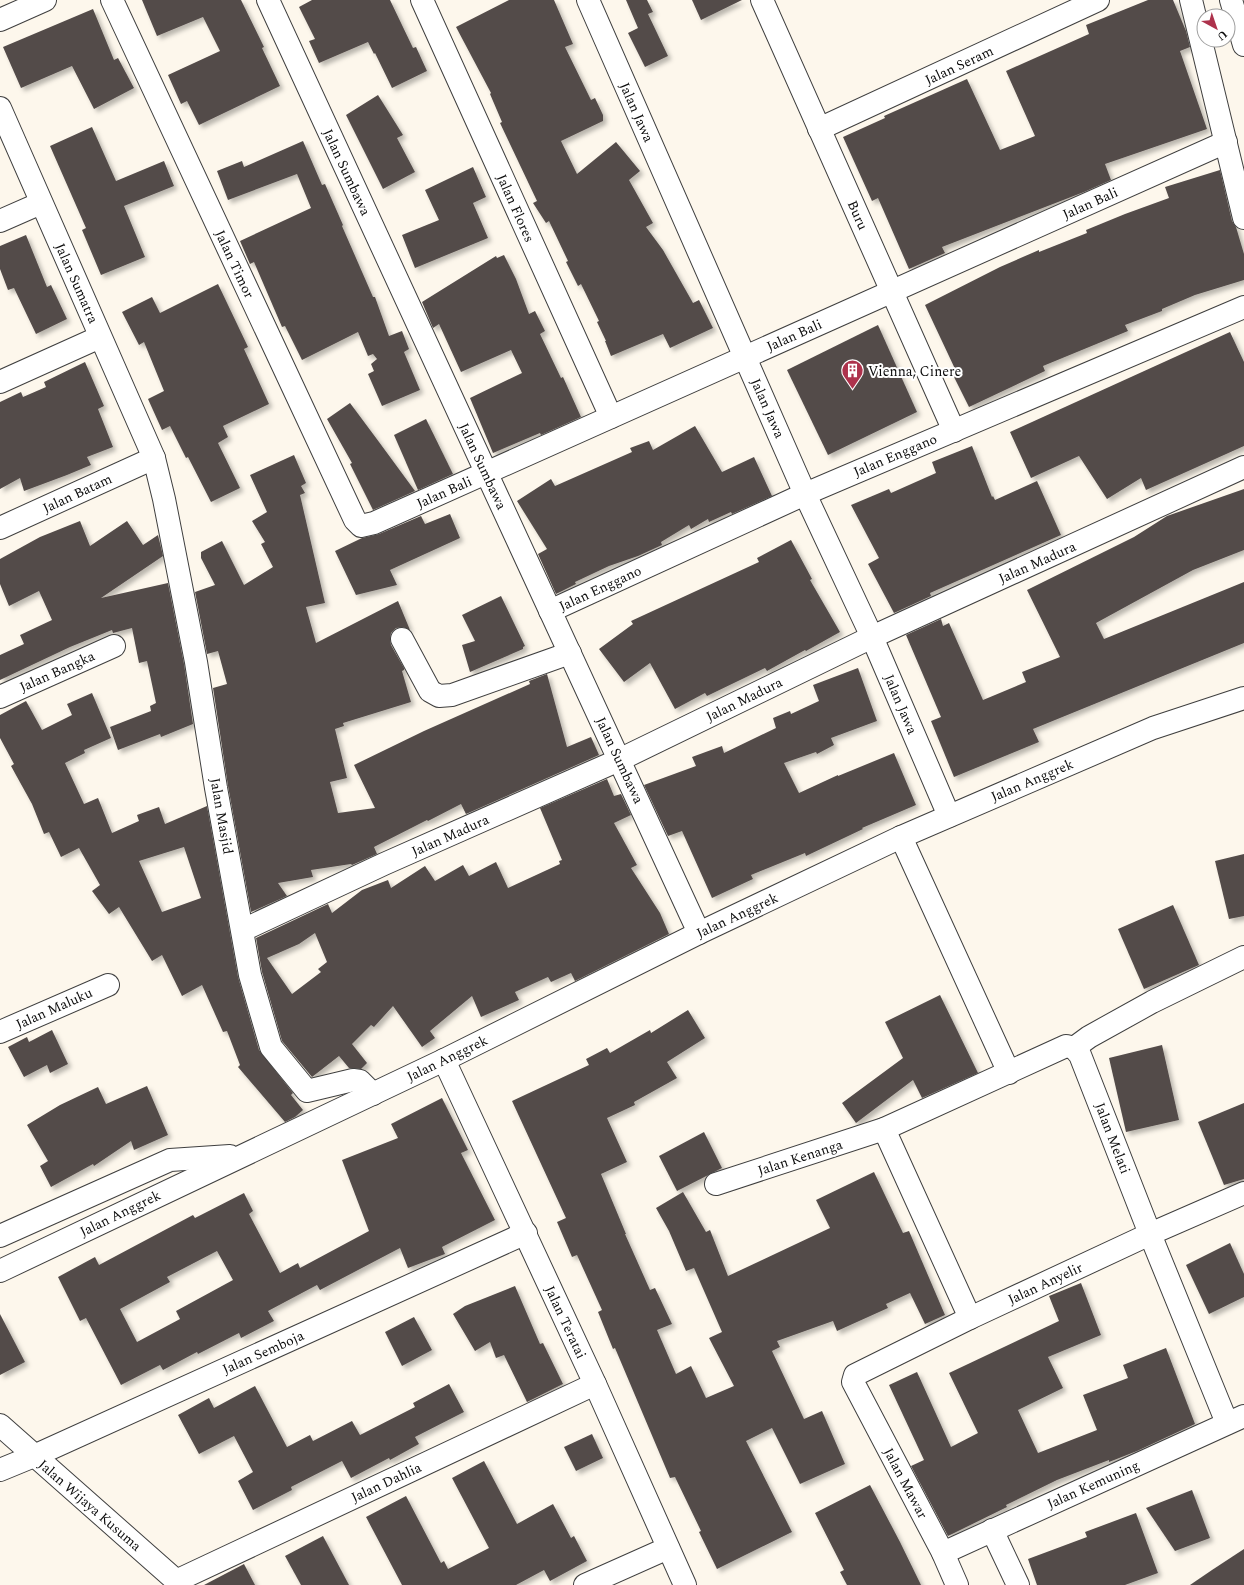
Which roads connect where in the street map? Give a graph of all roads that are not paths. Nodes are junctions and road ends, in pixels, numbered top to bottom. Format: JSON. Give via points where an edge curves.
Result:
{"nodes":[{"id":1,"x":46,"y":0,"type":"edge"},
{"id":2,"x":112,"y":0,"type":"edge"},
{"id":3,"x":268,"y":0,"type":"edge"},
{"id":4,"x":422,"y":0,"type":"edge"},
{"id":5,"x":588,"y":0,"type":"edge"},
{"id":6,"x":762,"y":0,"type":"edge"},
{"id":7,"x":1098,"y":0,"type":"edge"},
{"id":8,"x":1190,"y":0,"type":"edge"},
{"id":9,"x":1231,"y":0,"type":"edge"},
{"id":10,"x":0,"y":20,"type":"edge"},
{"id":11,"x":1244,"y":45,"type":"edge"},
{"id":12,"x":0,"y":108,"type":"edge"},
{"id":13,"x":819,"y":129,"type":"junction"},
{"id":14,"x":1226,"y":142,"type":"junction"},
{"id":15,"x":42,"y":203,"type":"junction"},
{"id":16,"x":1244,"y":218,"type":"edge"},
{"id":17,"x":0,"y":221,"type":"edge"},
{"id":18,"x":892,"y":292,"type":"junction"},
{"id":19,"x":1244,"y":307,"type":"edge"},
{"id":20,"x":100,"y":337,"type":"junction"},
{"id":21,"x":745,"y":357,"type":"junction"},
{"id":22,"x":0,"y":382,"type":"edge"},
{"id":23,"x":611,"y":417,"type":"junction"},
{"id":24,"x":954,"y":431,"type":"junction"},
{"id":25,"x":154,"y":458,"type":"junction"},
{"id":26,"x":1244,"y":468,"type":"edge"},
{"id":27,"x":486,"y":473,"type":"junction"},
{"id":28,"x":806,"y":494,"type":"junction"},
{"id":29,"x":361,"y":526,"type":"joint"},
{"id":30,"x":0,"y":528,"type":"edge"},
{"id":31,"x":550,"y":611,"type":"junction"},
{"id":32,"x":872,"y":637,"type":"junction"},
{"id":33,"x":402,"y":639,"type":"dead end"},
{"id":34,"x":114,"y":646,"type":"dead end"},
{"id":35,"x":570,"y":654,"type":"junction"},
{"id":36,"x":0,"y":697,"type":"edge"},
{"id":37,"x":1244,"y":698,"type":"edge"},
{"id":38,"x":619,"y":760,"type":"junction"},
{"id":39,"x":949,"y":816,"type":"junction"},
{"id":40,"x":901,"y":837,"type":"junction"},
{"id":41,"x":243,"y":930,"type":"junction"},
{"id":42,"x":699,"y":932,"type":"junction"},
{"id":43,"x":1244,"y":957,"type":"edge"},
{"id":44,"x":108,"y":985,"type":"dead end"},
{"id":45,"x":0,"y":1032,"type":"edge"},
{"id":46,"x":1074,"y":1048,"type":"junction"},
{"id":47,"x":444,"y":1060,"type":"junction"},
{"id":48,"x":1009,"y":1073,"type":"junction"},
{"id":49,"x":373,"y":1094,"type":"junction"},
{"id":50,"x":884,"y":1129,"type":"junction"},
{"id":51,"x":241,"y":1156,"type":"junction"},
{"id":52,"x":716,"y":1184,"type":"dead end"},
{"id":53,"x":1244,"y":1193,"type":"edge"},
{"id":54,"x":526,"y":1233,"type":"junction"},
{"id":55,"x":1150,"y":1234,"type":"junction"},
{"id":56,"x":0,"y":1236,"type":"edge"},
{"id":57,"x":0,"y":1271,"type":"edge"},
{"id":58,"x":970,"y":1318,"type":"junction"},
{"id":59,"x":853,"y":1382,"type":"joint"},
{"id":60,"x":595,"y":1384,"type":"junction"},
{"id":61,"x":1236,"y":1420,"type":"edge"},
{"id":62,"x":0,"y":1425,"type":"edge"},
{"id":63,"x":34,"y":1456,"type":"junction"},
{"id":64,"x":0,"y":1470,"type":"edge"},
{"id":65,"x":992,"y":1530,"type":"junction"},
{"id":66,"x":668,"y":1548,"type":"junction"},
{"id":67,"x":942,"y":1552,"type":"junction"},
{"id":68,"x":179,"y":1583,"type":"edge"},
{"id":69,"x":585,"y":1585,"type":"edge"},
{"id":70,"x":685,"y":1585,"type":"edge"},
{"id":71,"x":956,"y":1585,"type":"edge"},
{"id":72,"x":1018,"y":1585,"type":"edge"}],
"edges":[{"from":1,"to":10,"type":"street"},
{"from":2,"to":29,"type":"street","name":"Jalan Timor","via":[[355,520]]},
{"from":3,"to":27,"type":"street","name":"Jalan Sumbawa"},
{"from":4,"to":23,"type":"street","name":"Jalan Flores"},
{"from":5,"to":21,"type":"street","name":"Jalan Jawa"},
{"from":6,"to":13,"type":"street","name":"Buru"},
{"from":7,"to":13,"type":"street","name":"Jalan Seram"},
{"from":8,"to":14,"type":"street"},
{"from":9,"to":11,"type":"street"},
{"from":12,"to":15,"type":"street","name":"Jalan Sumatra"},
{"from":13,"to":18,"type":"street","name":"Buru"},
{"from":14,"to":16,"type":"street"},
{"from":14,"to":18,"type":"street","name":"Jalan Bali"},
{"from":15,"to":17,"type":"street"},
{"from":15,"to":20,"type":"street","name":"Jalan Sumatra"},
{"from":18,"to":21,"type":"street","name":"Jalan Bali"},
{"from":18,"to":24,"type":"street","name":"Buru"},
{"from":19,"to":24,"type":"street","name":"Jalan Enggano"},
{"from":20,"to":22,"type":"street"},
{"from":20,"to":25,"type":"street","name":"Jalan Sumatra"},
{"from":21,"to":23,"type":"street","name":"Jalan Bali"},
{"from":21,"to":28,"type":"street","name":"Jalan Jawa"},
{"from":23,"to":27,"type":"street","name":"Jalan Bali"},
{"from":24,"to":28,"type":"street","name":"Jalan Enggano"},
{"from":25,"to":30,"type":"street","name":"Jalan Batam"},
{"from":25,"to":41,"type":"street","name":"Jalan Masjid","via":[[196,662],[216,788]]},
{"from":26,"to":32,"type":"street","name":"Jalan Madura"},
{"from":27,"to":29,"type":"street","name":"Jalan Bali","via":[[374,523]]},
{"from":27,"to":31,"type":"street","name":"Jalan Sumbawa"},
{"from":28,"to":31,"type":"street","name":"Jalan Enggano"},
{"from":28,"to":32,"type":"street","name":"Jalan Jawa"},
{"from":31,"to":35,"type":"street","name":"Jalan Sumbawa"},
{"from":32,"to":38,"type":"street","name":"Jalan Madura"},
{"from":32,"to":39,"type":"street","name":"Jalan Jawa"},
{"from":33,"to":35,"type":"street","via":[[430,691],[440,696],[452,695]]},
{"from":34,"to":36,"type":"street","name":"Jalan Bangka"},
{"from":35,"to":38,"type":"street","name":"Jalan Sumbawa"},
{"from":37,"to":39,"type":"street","name":"Jalan Anggrek","via":[[1153,728]]},
{"from":38,"to":41,"type":"street","name":"Jalan Madura","via":[[384,864]]},
{"from":38,"to":42,"type":"street","name":"Jalan Sumbawa"},
{"from":39,"to":40,"type":"street","name":"Jalan Anggrek"},
{"from":40,"to":42,"type":"street","name":"Jalan Anggrek"},
{"from":40,"to":48,"type":"street"},
{"from":41,"to":49,"type":"street","name":"Jalan Masjid","via":[[250,975],[271,1047],[307,1091],[353,1080],[360,1081]]},
{"from":42,"to":47,"type":"street","name":"Jalan Anggrek"},
{"from":43,"to":46,"type":"street","via":[[1152,1002]]},
{"from":44,"to":45,"type":"street","name":"Jalan Maluku"},
{"from":46,"to":48,"type":"street","via":[[1066,1046]]},
{"from":46,"to":55,"type":"street","name":"Jalan Melati","via":[[1080,1055]]},
{"from":47,"to":49,"type":"street","name":"Jalan Anggrek"},
{"from":47,"to":54,"type":"street","name":"Jalan Teratai"},
{"from":48,"to":50,"type":"street"},
{"from":49,"to":51,"type":"street","name":"Jalan Anggrek"},
{"from":50,"to":52,"type":"street","name":"Jalan Kenanga"},
{"from":50,"to":58,"type":"street"},
{"from":51,"to":56,"type":"street","name":"Jalan Anggrek","via":[[170,1160]]},
{"from":51,"to":57,"type":"street","name":"Jalan Anggrek"},
{"from":53,"to":55,"type":"street","name":"Jalan Anyelir"},
{"from":54,"to":60,"type":"street","name":"Jalan Teratai"},
{"from":54,"to":63,"type":"street","name":"Jalan Semboja"},
{"from":55,"to":58,"type":"street","name":"Jalan Anyelir"},
{"from":55,"to":61,"type":"street","name":"Jalan Melati"},
{"from":58,"to":59,"type":"street","name":"Jalan Anyelir","via":[[858,1372]]},
{"from":59,"to":67,"type":"street","name":"Jalan Mawar"},
{"from":60,"to":66,"type":"street","name":"Jalan Teratai"},
{"from":60,"to":68,"type":"street","name":"Jalan Dahlia"},
{"from":61,"to":65,"type":"street","name":"Jalan Kemuning"},
{"from":62,"to":63,"type":"street","name":"Jalan Wijaya Kusuma"},
{"from":63,"to":64,"type":"street","name":"Jalan Semboja"},
{"from":63,"to":68,"type":"street","name":"Jalan Wijaya Kusuma"},
{"from":65,"to":67,"type":"street","name":"Jalan Kemuning"},
{"from":65,"to":72,"type":"street"},
{"from":66,"to":69,"type":"street"},
{"from":66,"to":70,"type":"street","name":"Jalan Teratai"},
{"from":67,"to":71,"type":"street","name":"Jalan Mawar"}]}
